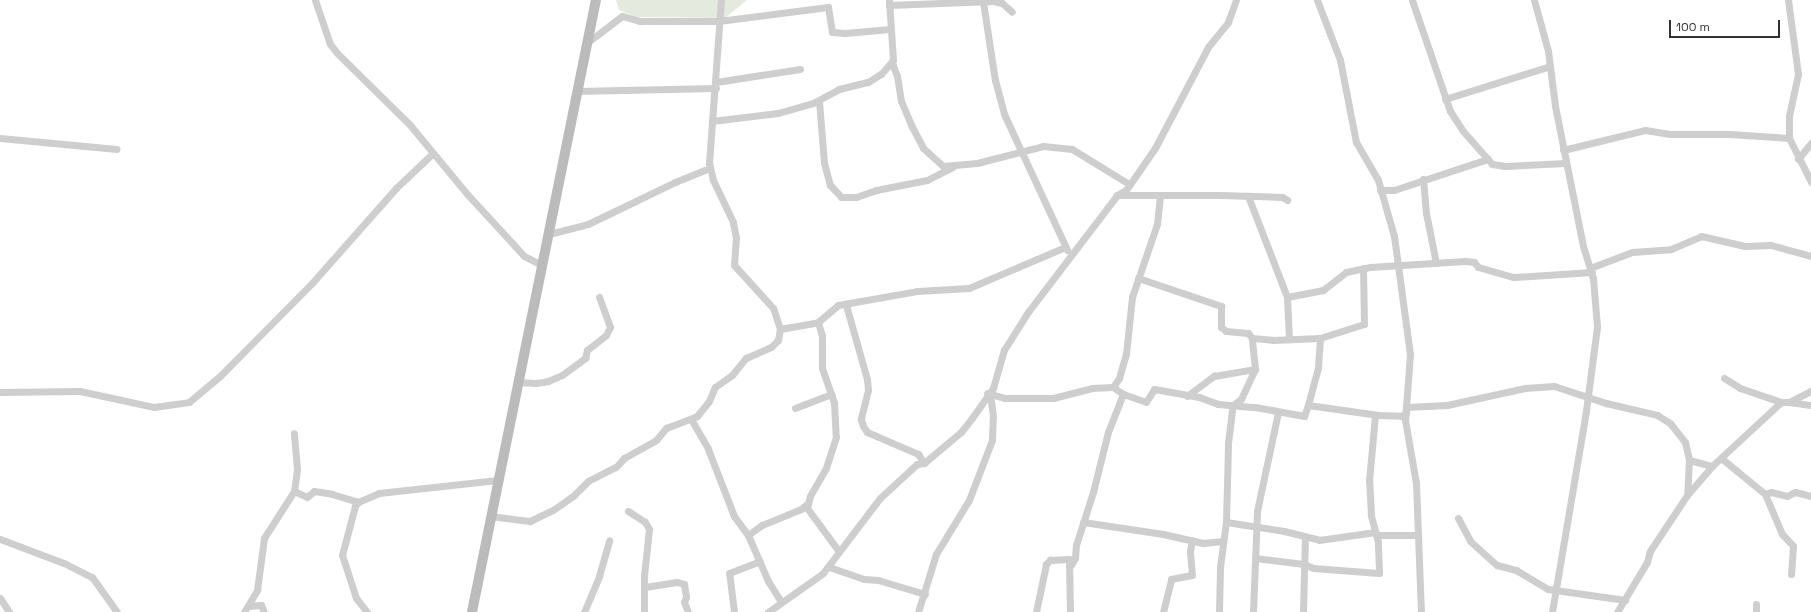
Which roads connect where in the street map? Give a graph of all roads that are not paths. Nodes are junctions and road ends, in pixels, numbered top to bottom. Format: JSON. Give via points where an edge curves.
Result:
{"nodes":[{"id":1,"x":315,"y":0,"type":"edge"},
{"id":2,"x":596,"y":0,"type":"edge"},
{"id":3,"x":721,"y":0,"type":"edge"},
{"id":4,"x":1236,"y":0,"type":"edge"},
{"id":5,"x":1317,"y":0,"type":"edge"},
{"id":6,"x":1412,"y":0,"type":"edge"},
{"id":7,"x":1534,"y":0,"type":"edge"},
{"id":8,"x":1788,"y":0,"type":"edge"},
{"id":9,"x":983,"y":2,"type":"junction"},
{"id":10,"x":889,"y":3,"type":"edge"},
{"id":11,"x":1012,"y":12,"type":"dead end"},
{"id":12,"x":719,"y":21,"type":"junction"},
{"id":13,"x":890,"y":29,"type":"junction"},
{"id":14,"x":588,"y":42,"type":"junction"},
{"id":15,"x":892,"y":63,"type":"junction"},
{"id":16,"x":1550,"y":66,"type":"junction"},
{"id":17,"x":800,"y":70,"type":"dead end"},
{"id":18,"x":716,"y":85,"type":"junction"},
{"id":19,"x":577,"y":91,"type":"junction"},
{"id":20,"x":1445,"y":99,"type":"junction"},
{"id":21,"x":819,"y":101,"type":"junction"},
{"id":22,"x":712,"y":121,"type":"junction"},
{"id":23,"x":0,"y":138,"type":"edge"},
{"id":24,"x":1789,"y":138,"type":"junction"},
{"id":25,"x":1811,"y":143,"type":"edge"},
{"id":26,"x":116,"y":149,"type":"dead end"},
{"id":27,"x":1563,"y":150,"type":"junction"},
{"id":28,"x":1020,"y":152,"type":"junction"},
{"id":29,"x":432,"y":154,"type":"junction"},
{"id":30,"x":1488,"y":159,"type":"junction"},
{"id":31,"x":1798,"y":159,"type":"junction"},
{"id":32,"x":1566,"y":163,"type":"junction"},
{"id":33,"x":954,"y":167,"type":"junction"},
{"id":34,"x":710,"y":168,"type":"junction"},
{"id":35,"x":1423,"y":179,"type":"junction"},
{"id":36,"x":1811,"y":182,"type":"edge"},
{"id":37,"x":1129,"y":184,"type":"junction"},
{"id":38,"x":1380,"y":190,"type":"junction"},
{"id":39,"x":1394,"y":190,"type":"junction"},
{"id":40,"x":1117,"y":195,"type":"junction"},
{"id":41,"x":1248,"y":196,"type":"junction"},
{"id":42,"x":1160,"y":197,"type":"junction"},
{"id":43,"x":1287,"y":200,"type":"dead end"},
{"id":44,"x":1385,"y":204,"type":"junction"},
{"id":45,"x":548,"y":234,"type":"junction"},
{"id":46,"x":1065,"y":246,"type":"junction"},
{"id":47,"x":1071,"y":256,"type":"junction"},
{"id":48,"x":1811,"y":256,"type":"edge"},
{"id":49,"x":1436,"y":263,"type":"junction"},
{"id":50,"x":542,"y":265,"type":"junction"},
{"id":51,"x":1397,"y":266,"type":"junction"},
{"id":52,"x":1363,"y":268,"type":"junction"},
{"id":53,"x":1591,"y":270,"type":"junction"},
{"id":54,"x":1138,"y":278,"type":"junction"},
{"id":55,"x":1287,"y":297,"type":"junction"},
{"id":56,"x":599,"y":298,"type":"dead end"},
{"id":57,"x":846,"y":305,"type":"junction"},
{"id":58,"x":818,"y":322,"type":"junction"},
{"id":59,"x":780,"y":329,"type":"junction"},
{"id":60,"x":1252,"y":338,"type":"junction"},
{"id":61,"x":1320,"y":338,"type":"junction"},
{"id":62,"x":1289,"y":339,"type":"junction"},
{"id":63,"x":1255,"y":369,"type":"junction"},
{"id":64,"x":1724,"y":378,"type":"dead end"},
{"id":65,"x":517,"y":382,"type":"junction"},
{"id":66,"x":1113,"y":387,"type":"junction"},
{"id":67,"x":1811,"y":391,"type":"edge"},
{"id":68,"x":0,"y":392,"type":"edge"},
{"id":69,"x":831,"y":394,"type":"junction"},
{"id":70,"x":989,"y":394,"type":"junction"},
{"id":71,"x":1123,"y":394,"type":"junction"},
{"id":72,"x":1187,"y":396,"type":"junction"},
{"id":73,"x":1588,"y":397,"type":"junction"},
{"id":74,"x":1785,"y":402,"type":"junction"},
{"id":75,"x":1233,"y":405,"type":"junction"},
{"id":76,"x":1308,"y":405,"type":"junction"},
{"id":77,"x":1811,"y":405,"type":"edge"},
{"id":78,"x":795,"y":408,"type":"dead end"},
{"id":79,"x":1406,"y":410,"type":"junction"},
{"id":80,"x":1278,"y":412,"type":"junction"},
{"id":81,"x":1375,"y":415,"type":"junction"},
{"id":82,"x":691,"y":419,"type":"junction"},
{"id":83,"x":294,"y":433,"type":"dead end"},
{"id":84,"x":1721,"y":458,"type":"junction"},
{"id":85,"x":1689,"y":460,"type":"junction"},
{"id":86,"x":924,"y":462,"type":"junction"},
{"id":87,"x":1712,"y":466,"type":"junction"},
{"id":88,"x":498,"y":480,"type":"junction"},
{"id":89,"x":294,"y":491,"type":"junction"},
{"id":90,"x":1765,"y":494,"type":"junction"},
{"id":91,"x":1687,"y":495,"type":"junction"},
{"id":92,"x":1811,"y":496,"type":"edge"},
{"id":93,"x":358,"y":502,"type":"junction"},
{"id":94,"x":808,"y":503,"type":"junction"},
{"id":95,"x":628,"y":511,"type":"dead end"},
{"id":96,"x":490,"y":516,"type":"junction"},
{"id":97,"x":1458,"y":518,"type":"dead end"},
{"id":98,"x":1083,"y":522,"type":"junction"},
{"id":99,"x":1226,"y":522,"type":"junction"},
{"id":100,"x":1256,"y":526,"type":"junction"},
{"id":101,"x":1376,"y":533,"type":"junction"},
{"id":102,"x":748,"y":535,"type":"junction"},
{"id":103,"x":1417,"y":535,"type":"junction"},
{"id":104,"x":1305,"y":538,"type":"junction"},
{"id":105,"x":0,"y":539,"type":"edge"},
{"id":106,"x":609,"y":540,"type":"dead end"},
{"id":107,"x":1192,"y":540,"type":"junction"},
{"id":108,"x":1223,"y":541,"type":"junction"},
{"id":109,"x":838,"y":550,"type":"junction"},
{"id":110,"x":1255,"y":558,"type":"junction"},
{"id":111,"x":1069,"y":559,"type":"junction"},
{"id":112,"x":760,"y":561,"type":"junction"},
{"id":113,"x":1304,"y":564,"type":"junction"},
{"id":114,"x":829,"y":567,"type":"junction"},
{"id":115,"x":1791,"y":574,"type":"dead end"},
{"id":116,"x":645,"y":587,"type":"junction"},
{"id":117,"x":1555,"y":591,"type":"junction"},
{"id":118,"x":924,"y":594,"type":"junction"},
{"id":119,"x":0,"y":598,"type":"edge"},
{"id":120,"x":1625,"y":600,"type":"junction"},
{"id":121,"x":782,"y":602,"type":"junction"},
{"id":122,"x":1756,"y":604,"type":"dead end"},
{"id":123,"x":246,"y":609,"type":"edge"},
{"id":124,"x":9,"y":612,"type":"edge"},
{"id":125,"x":118,"y":612,"type":"edge"},
{"id":126,"x":264,"y":612,"type":"edge"},
{"id":127,"x":367,"y":612,"type":"edge"},
{"id":128,"x":472,"y":612,"type":"edge"},
{"id":129,"x":584,"y":612,"type":"edge"},
{"id":130,"x":644,"y":612,"type":"edge"},
{"id":131,"x":688,"y":612,"type":"edge"},
{"id":132,"x":734,"y":612,"type":"edge"},
{"id":133,"x":768,"y":612,"type":"edge"},
{"id":134,"x":918,"y":612,"type":"edge"},
{"id":135,"x":1036,"y":612,"type":"edge"},
{"id":136,"x":1070,"y":612,"type":"edge"},
{"id":137,"x":1163,"y":612,"type":"edge"},
{"id":138,"x":1219,"y":612,"type":"edge"},
{"id":139,"x":1253,"y":612,"type":"edge"},
{"id":140,"x":1303,"y":612,"type":"edge"},
{"id":141,"x":1421,"y":612,"type":"edge"},
{"id":142,"x":1552,"y":612,"type":"edge"},
{"id":143,"x":1617,"y":612,"type":"edge"},
{"id":144,"x":1756,"y":612,"type":"edge"}],
"edges":[{"from":1,"to":29,"type":"street","via":[[330,44],[410,125]]},
{"from":2,"to":14,"type":"street"},
{"from":3,"to":12,"type":"street"},
{"from":4,"to":37,"type":"street","via":[[1228,22],[1208,48],[1164,133]]},
{"from":5,"to":38,"type":"street","via":[[1340,60],[1356,142],[1374,170]]},
{"from":6,"to":20,"type":"street"},
{"from":7,"to":16,"type":"street","via":[[1546,39]]},
{"from":8,"to":24,"type":"street","via":[[1798,74],[1789,116]]},
{"from":9,"to":10,"type":"street"},
{"from":9,"to":11,"type":"street","via":[[998,2]]},
{"from":9,"to":28,"type":"street","via":[[995,80],[1004,114]]},
{"from":10,"to":13,"type":"street"},
{"from":12,"to":13,"type":"street","via":[[828,8],[832,32]]},
{"from":12,"to":14,"type":"street","via":[[640,21],[619,17]]},
{"from":12,"to":18,"type":"street"},
{"from":13,"to":15,"type":"street"},
{"from":14,"to":19,"type":"street"},
{"from":15,"to":21,"type":"street","via":[[868,82],[839,89]]},
{"from":15,"to":33,"type":"street","via":[[898,76],[901,101],[923,148],[943,166]]},
{"from":16,"to":20,"type":"street"},
{"from":16,"to":27,"type":"street"},
{"from":17,"to":18,"type":"street"},
{"from":18,"to":19,"type":"street"},
{"from":18,"to":22,"type":"street"},
{"from":19,"to":45,"type":"street"},
{"from":20,"to":30,"type":"street","via":[[1456,121]]},
{"from":21,"to":22,"type":"street","via":[[762,117]]},
{"from":21,"to":33,"type":"street","via":[[824,163],[830,185],[841,197],[856,197],[876,190],[927,180]]},
{"from":22,"to":34,"type":"street","via":[[708,152]]},
{"from":23,"to":26,"type":"street"},
{"from":24,"to":27,"type":"street","via":[[1669,134],[1645,130]]},
{"from":24,"to":31,"type":"street"},
{"from":25,"to":31,"type":"street"},
{"from":27,"to":32,"type":"street"},
{"from":28,"to":33,"type":"street"},
{"from":28,"to":37,"type":"street","via":[[1043,146],[1072,149]]},
{"from":28,"to":46,"type":"street","via":[[1044,196]]},
{"from":29,"to":50,"type":"street","via":[[524,256]]},
{"from":29,"to":68,"type":"street","via":[[396,188],[312,283],[220,376],[189,402],[154,407],[80,390]]},
{"from":30,"to":32,"type":"street","via":[[1492,164],[1500,166]]},
{"from":30,"to":35,"type":"street"},
{"from":31,"to":36,"type":"street"},
{"from":32,"to":53,"type":"street","via":[[1583,246]]},
{"from":34,"to":45,"type":"street","via":[[588,224]]},
{"from":34,"to":59,"type":"street","via":[[733,222],[736,238],[734,265],[773,308]]},
{"from":35,"to":39,"type":"street"},
{"from":35,"to":49,"type":"street","via":[[1426,213]]},
{"from":37,"to":40,"type":"street"},
{"from":38,"to":39,"type":"street"},
{"from":38,"to":44,"type":"street"},
{"from":39,"to":44,"type":"street"},
{"from":40,"to":42,"type":"street"},
{"from":40,"to":47,"type":"street"},
{"from":41,"to":42,"type":"street"},
{"from":41,"to":43,"type":"street","via":[[1282,197]]},
{"from":41,"to":55,"type":"street"},
{"from":42,"to":54,"type":"street","via":[[1157,224]]},
{"from":44,"to":51,"type":"street","via":[[1394,236]]},
{"from":45,"to":50,"type":"street"},
{"from":46,"to":47,"type":"street"},
{"from":46,"to":57,"type":"street","via":[[969,288],[917,292]]},
{"from":47,"to":70,"type":"street","via":[[1014,333],[1004,350]]},
{"from":48,"to":53,"type":"street","via":[[1771,245],[1745,246],[1701,236],[1671,249],[1632,252]]},
{"from":49,"to":51,"type":"street"},
{"from":49,"to":53,"type":"street","via":[[1474,262],[1478,267],[1521,277]]},
{"from":50,"to":65,"type":"street"},
{"from":51,"to":52,"type":"street"},
{"from":51,"to":79,"type":"street","via":[[1410,354]]},
{"from":52,"to":55,"type":"street","via":[[1346,272],[1323,290]]},
{"from":52,"to":61,"type":"street","via":[[1364,324]]},
{"from":53,"to":73,"type":"street","via":[[1597,327]]},
{"from":54,"to":60,"type":"street","via":[[1222,306],[1221,327],[1226,331],[1248,333]]},
{"from":54,"to":66,"type":"street","via":[[1132,297],[1126,354],[1119,378]]},
{"from":55,"to":62,"type":"street"},
{"from":56,"to":65,"type":"street","via":[[610,327],[609,331],[587,350],[585,358],[548,380],[536,383]]},
{"from":57,"to":58,"type":"street","via":[[838,305]]},
{"from":57,"to":86,"type":"street","via":[[867,379],[868,390],[861,419],[863,426],[867,432],[918,454]]},
{"from":58,"to":59,"type":"street"},
{"from":58,"to":69,"type":"street","via":[[822,336],[822,368]]},
{"from":59,"to":82,"type":"street","via":[[778,340],[771,347],[746,358],[715,387],[709,401]]},
{"from":60,"to":62,"type":"street"},
{"from":60,"to":63,"type":"street"},
{"from":61,"to":62,"type":"street"},
{"from":61,"to":76,"type":"street","via":[[1318,367]]},
{"from":63,"to":72,"type":"street","via":[[1214,376]]},
{"from":63,"to":75,"type":"street","via":[[1241,399]]},
{"from":64,"to":74,"type":"street","via":[[1740,388]]},
{"from":65,"to":88,"type":"street"},
{"from":66,"to":70,"type":"street","via":[[1092,388],[1053,398],[1004,398]]},
{"from":66,"to":71,"type":"street"},
{"from":67,"to":74,"type":"street"},
{"from":69,"to":78,"type":"street"},
{"from":69,"to":94,"type":"street","via":[[836,421],[836,443]]},
{"from":70,"to":86,"type":"street","via":[[961,432]]},
{"from":70,"to":118,"type":"street","via":[[992,440],[970,500],[936,554]]},
{"from":71,"to":72,"type":"street","via":[[1146,402],[1154,389]]},
{"from":71,"to":98,"type":"street","via":[[1108,432]]},
{"from":72,"to":75,"type":"street"},
{"from":73,"to":79,"type":"street","via":[[1554,386],[1536,387],[1448,405]]},
{"from":73,"to":85,"type":"street","via":[[1657,415],[1670,423],[1685,442]]},
{"from":73,"to":117,"type":"street"},
{"from":74,"to":77,"type":"street"},
{"from":74,"to":84,"type":"street"},
{"from":75,"to":80,"type":"street"},
{"from":75,"to":99,"type":"street","via":[[1228,443]]},
{"from":76,"to":80,"type":"street","via":[[1304,416]]},
{"from":76,"to":81,"type":"street"},
{"from":79,"to":81,"type":"street","via":[[1401,416]]},
{"from":79,"to":103,"type":"street","via":[[1416,483]]},
{"from":80,"to":100,"type":"street"},
{"from":81,"to":101,"type":"street","via":[[1369,481],[1370,511]]},
{"from":82,"to":96,"type":"street","via":[[666,428],[656,440],[624,458],[616,467],[588,481],[573,496],[541,516],[524,521]]},
{"from":82,"to":102,"type":"street","via":[[708,449],[734,516]]},
{"from":83,"to":89,"type":"street","via":[[297,469]]},
{"from":84,"to":87,"type":"street"},
{"from":84,"to":90,"type":"street"},
{"from":85,"to":87,"type":"street"},
{"from":85,"to":91,"type":"street"},
{"from":86,"to":109,"type":"street","via":[[918,464],[880,498]]},
{"from":87,"to":91,"type":"street"},
{"from":88,"to":93,"type":"street","via":[[379,493]]},
{"from":88,"to":96,"type":"street"},
{"from":89,"to":93,"type":"street","via":[[307,497],[314,491]]},
{"from":89,"to":123,"type":"street","via":[[264,538],[257,590]]},
{"from":90,"to":92,"type":"street","via":[[1771,492],[1787,496],[1796,492]]},
{"from":90,"to":115,"type":"street","via":[[1782,534],[1793,546]]},
{"from":91,"to":120,"type":"street","via":[[1650,551]]},
{"from":93,"to":127,"type":"street","via":[[342,555],[356,598]]},
{"from":94,"to":102,"type":"street","via":[[800,510],[762,525]]},
{"from":94,"to":109,"type":"street","via":[[809,513]]},
{"from":95,"to":116,"type":"street","via":[[645,522],[649,529]]},
{"from":96,"to":128,"type":"street"},
{"from":97,"to":117,"type":"street","via":[[1470,541],[1492,563],[1516,570],[1537,584]]},
{"from":98,"to":107,"type":"street"},
{"from":98,"to":111,"type":"street","via":[[1075,558],[1070,566]]},
{"from":99,"to":100,"type":"street"},
{"from":99,"to":108,"type":"street"},
{"from":100,"to":104,"type":"street"},
{"from":100,"to":110,"type":"street"},
{"from":101,"to":103,"type":"street"},
{"from":101,"to":104,"type":"street","via":[[1319,540]]},
{"from":101,"to":113,"type":"street","via":[[1380,571],[1377,574],[1313,568]]},
{"from":102,"to":112,"type":"street"},
{"from":103,"to":141,"type":"street","via":[[1421,567]]},
{"from":104,"to":113,"type":"street"},
{"from":105,"to":125,"type":"street","via":[[64,563],[92,578]]},
{"from":106,"to":129,"type":"street","via":[[599,576]]},
{"from":107,"to":108,"type":"street","via":[[1203,543]]},
{"from":107,"to":137,"type":"street","via":[[1192,575],[1171,579]]},
{"from":108,"to":138,"type":"street"},
{"from":109,"to":114,"type":"street"},
{"from":110,"to":113,"type":"street"},
{"from":110,"to":139,"type":"street"},
{"from":111,"to":135,"type":"street","via":[[1050,560],[1046,564]]},
{"from":111,"to":136,"type":"street"},
{"from":112,"to":121,"type":"street","via":[[768,581]]},
{"from":112,"to":132,"type":"street","via":[[729,573]]},
{"from":113,"to":140,"type":"street"},
{"from":114,"to":118,"type":"street","via":[[859,578],[878,580]]},
{"from":114,"to":121,"type":"street"},
{"from":116,"to":130,"type":"street"},
{"from":116,"to":131,"type":"street","via":[[677,582],[684,584],[684,602]]},
{"from":117,"to":120,"type":"street"},
{"from":117,"to":142,"type":"street"},
{"from":118,"to":134,"type":"street"},
{"from":119,"to":124,"type":"street"},
{"from":120,"to":143,"type":"street"},
{"from":121,"to":133,"type":"street"},
{"from":122,"to":144,"type":"street"},
{"from":123,"to":126,"type":"street","via":[[261,605]]}]}
